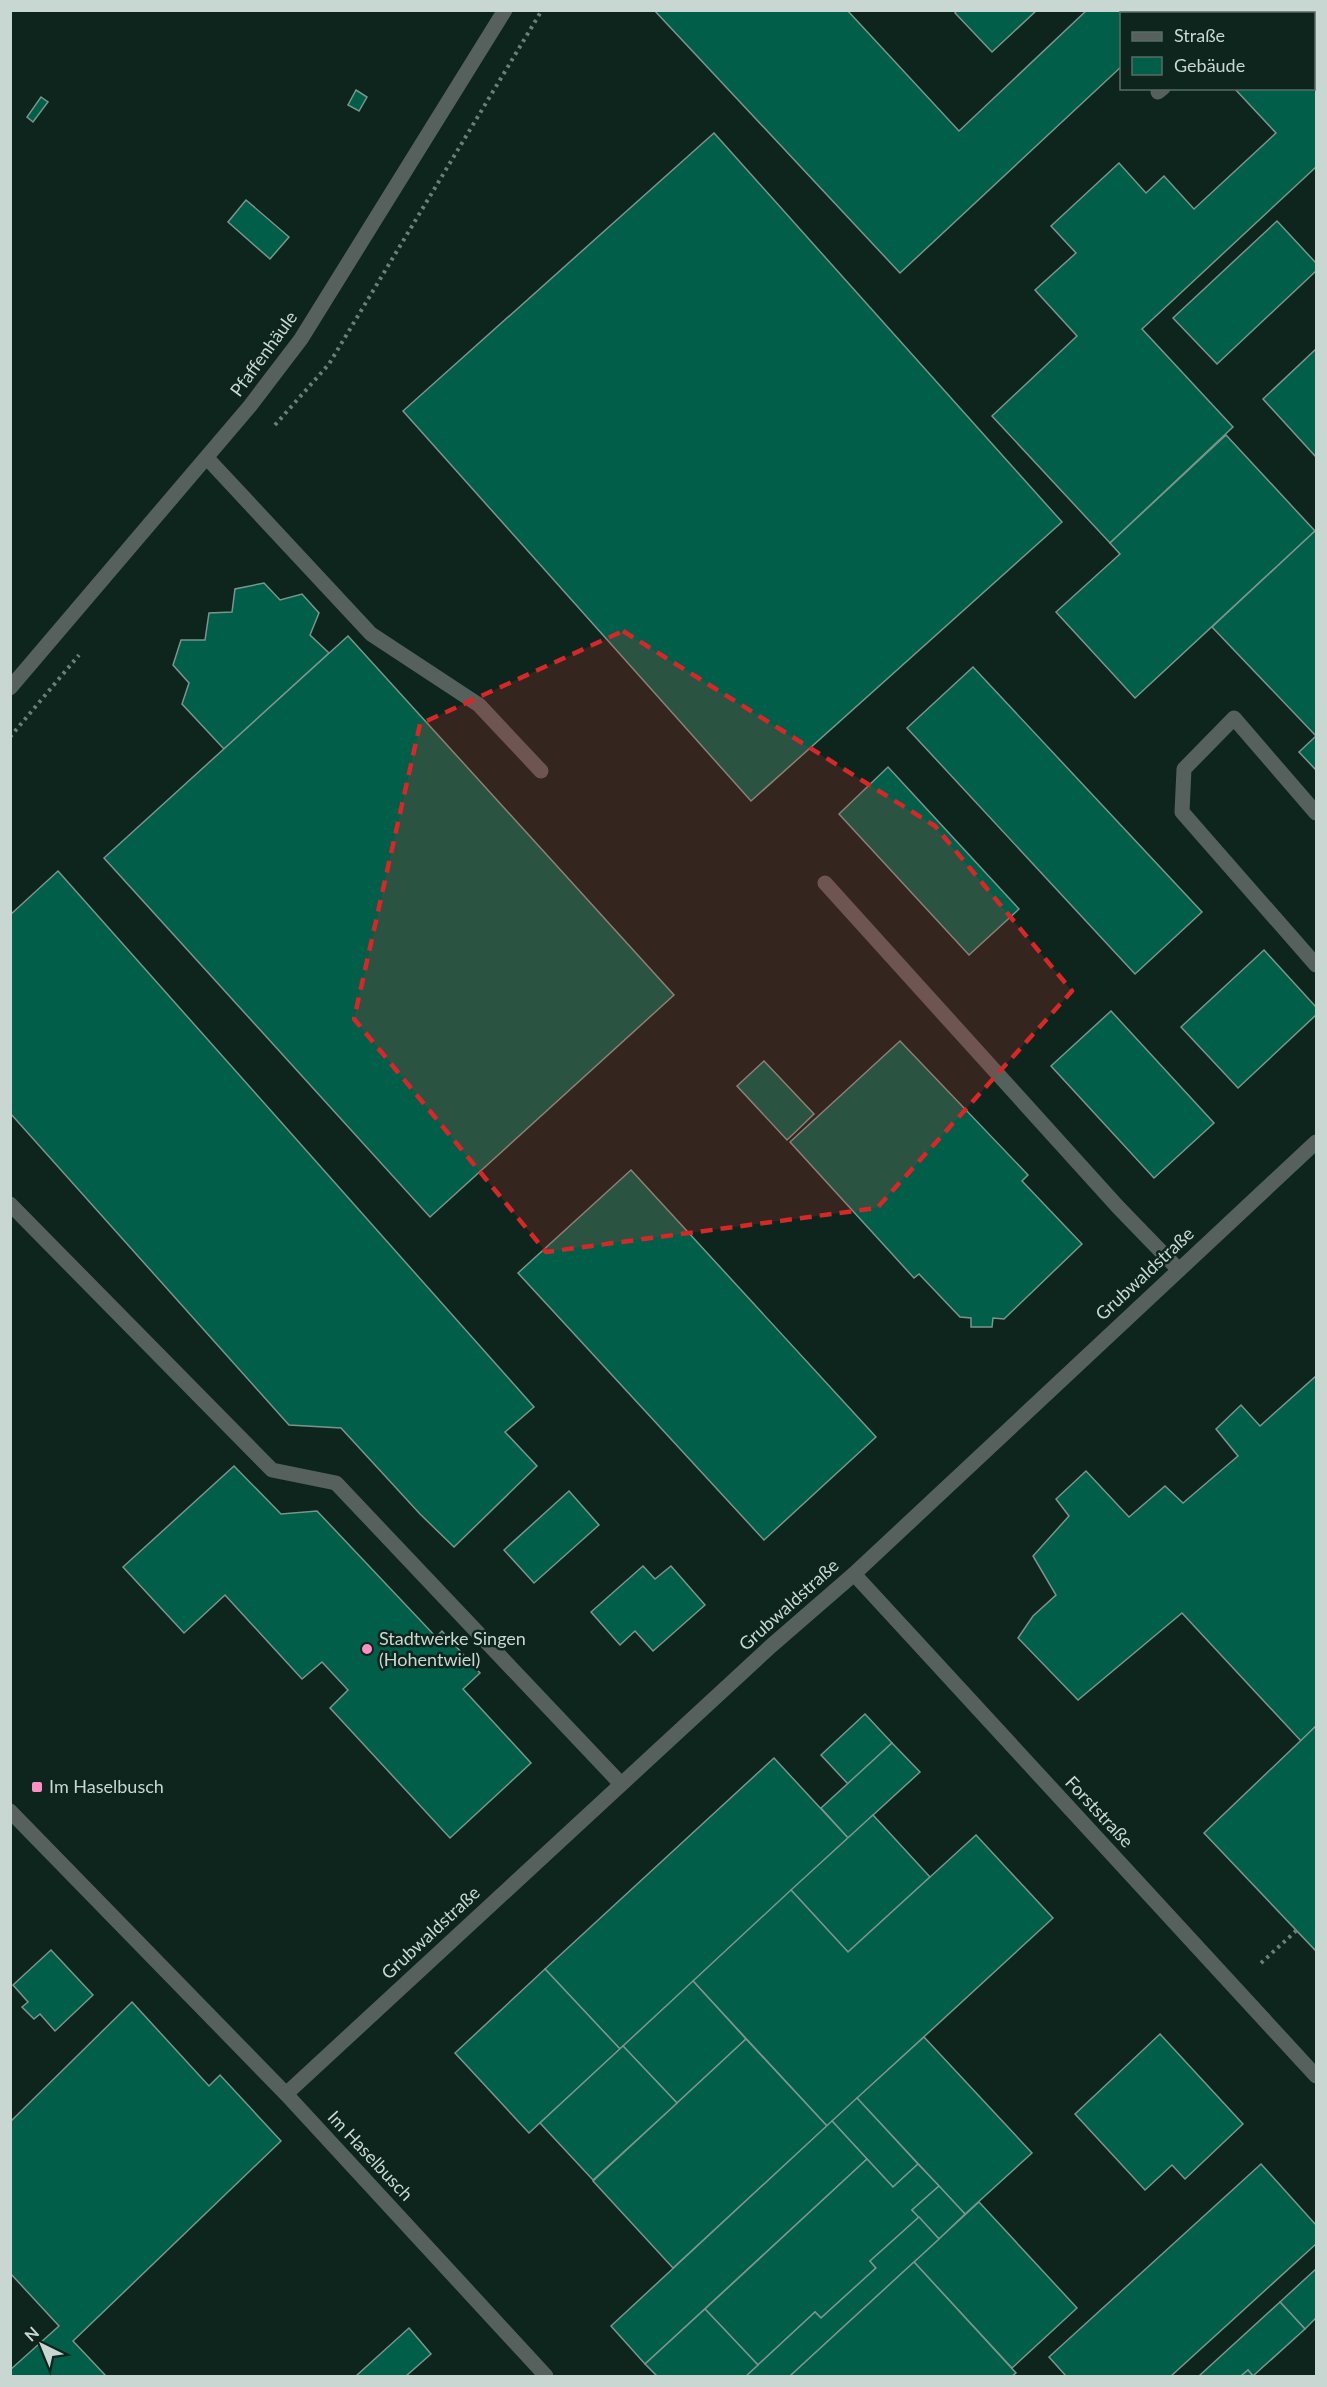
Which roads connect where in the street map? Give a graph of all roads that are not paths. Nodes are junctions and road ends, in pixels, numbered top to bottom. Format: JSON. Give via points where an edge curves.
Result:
{"nodes":[{"id":1,"x":505,"y":10,"type":"edge"},
{"id":2,"x":207,"y":458,"type":"junction"},
{"id":3,"x":10,"y":688,"type":"edge"},
{"id":4,"x":541,"y":771,"type":"dead end"},
{"id":5,"x":1317,"y":813,"type":"edge"},
{"id":6,"x":825,"y":883,"type":"dead end"},
{"id":7,"x":1317,"y":965,"type":"edge"},
{"id":8,"x":1317,"y":1142,"type":"edge"},
{"id":9,"x":10,"y":1204,"type":"edge"},
{"id":10,"x":1179,"y":1270,"type":"junction"},
{"id":11,"x":854,"y":1574,"type":"junction"},
{"id":12,"x":621,"y":1784,"type":"junction"},
{"id":13,"x":10,"y":1811,"type":"edge"},
{"id":14,"x":1317,"y":2076,"type":"edge"},
{"id":15,"x":286,"y":2094,"type":"junction"},
{"id":16,"x":546,"y":2376,"type":"edge"}],
"edges":[{"from":1,"to":2,"type":"street","name":"Pfaffenhäule","via":[[302,339]]},
{"from":2,"to":3,"type":"street","name":"Pfaffenhäule"},
{"from":2,"to":4,"type":"street","via":[[370,634],[479,705]]},
{"from":5,"to":7,"type":"street","via":[[1234,718],[1184,769],[1182,812]]},
{"from":6,"to":10,"type":"street"},
{"from":8,"to":10,"type":"street","name":"Grubwaldstraße"},
{"from":9,"to":12,"type":"street","via":[[272,1470],[336,1483]]},
{"from":10,"to":11,"type":"street","name":"Grubwaldstraße"},
{"from":11,"to":12,"type":"street","name":"Grubwaldstraße"},
{"from":11,"to":14,"type":"street","name":"Forststraße"},
{"from":12,"to":15,"type":"street","name":"Grubwaldstraße"},
{"from":13,"to":15,"type":"street","name":"Im Haselbusch"},
{"from":15,"to":16,"type":"street","name":"Im Haselbusch"}]}
